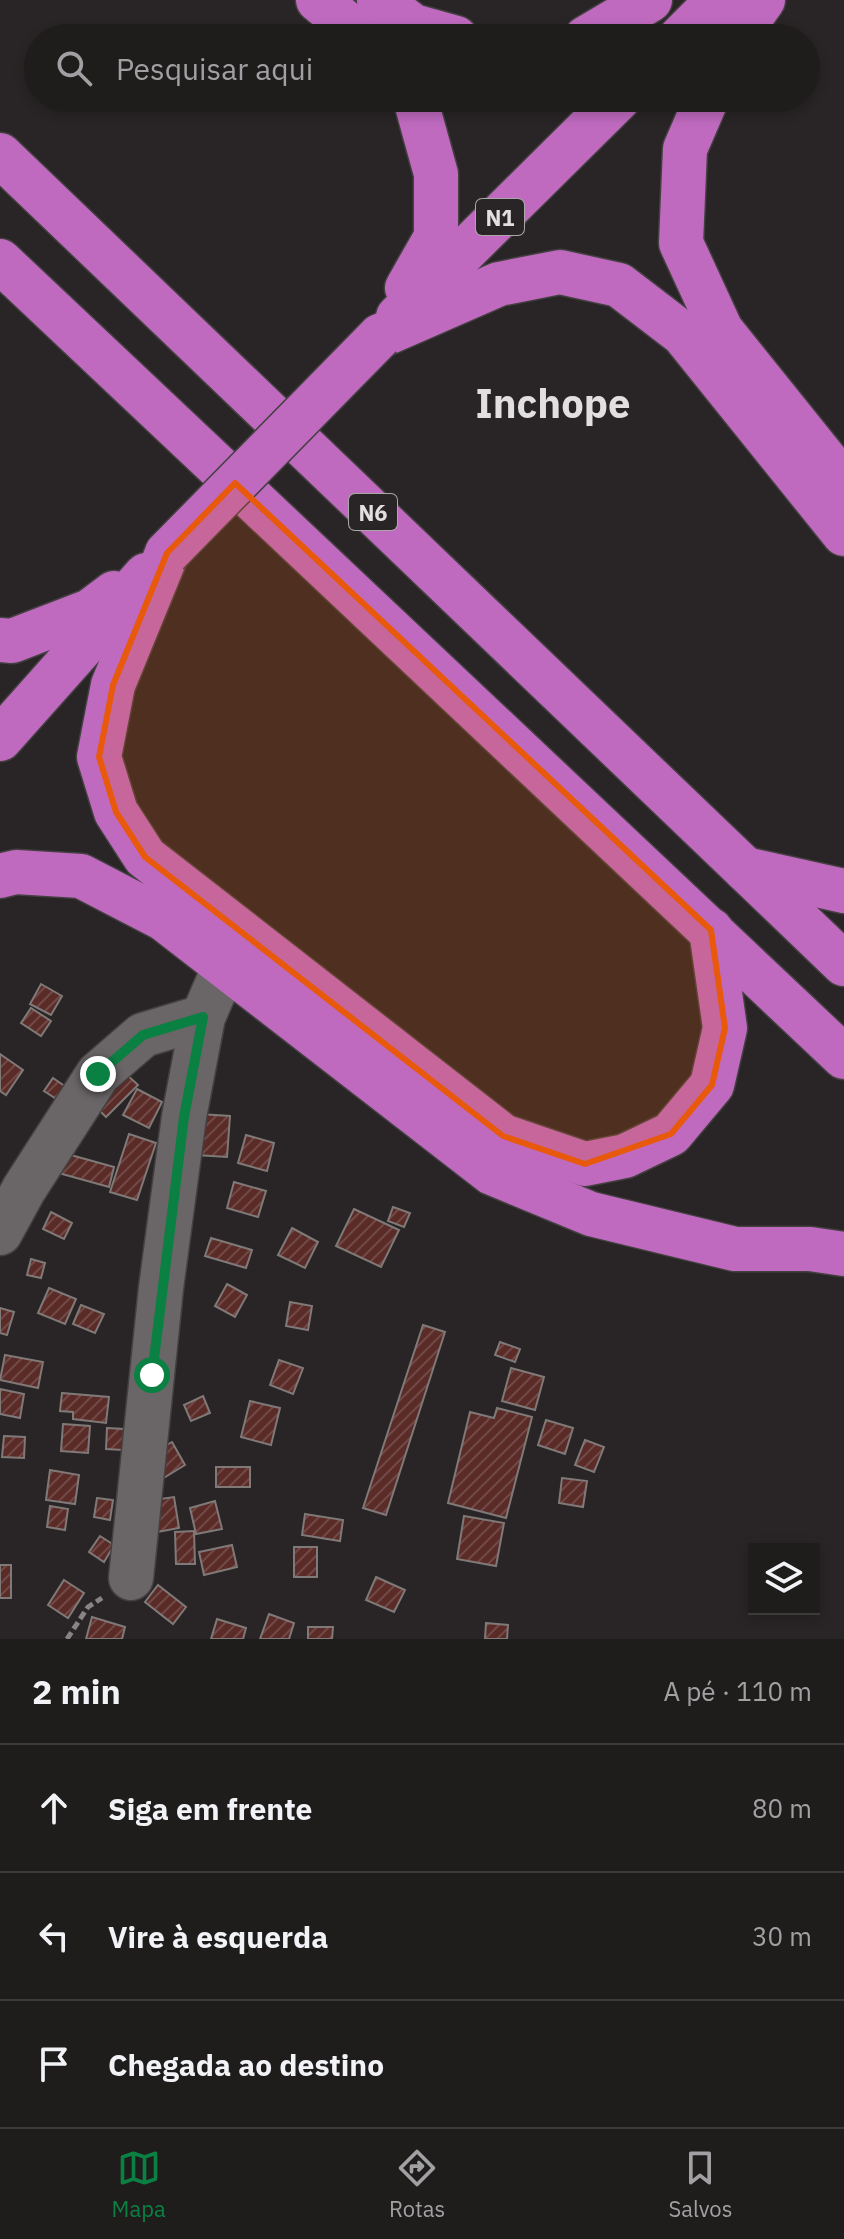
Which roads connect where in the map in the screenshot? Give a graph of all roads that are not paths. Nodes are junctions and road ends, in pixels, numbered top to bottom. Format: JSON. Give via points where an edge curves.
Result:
{"nodes":[{"id":1,"x":318,"y":0,"type":"edge"},
{"id":2,"x":379,"y":0,"type":"edge"},
{"id":3,"x":650,"y":0,"type":"edge"},
{"id":4,"x":718,"y":0,"type":"edge"},
{"id":5,"x":763,"y":0,"type":"edge"},
{"id":6,"x":347,"y":24,"type":"edge"},
{"id":7,"x":410,"y":24,"type":"edge"},
{"id":8,"x":610,"y":24,"type":"edge"},
{"id":9,"x":694,"y":24,"type":"edge"},
{"id":10,"x":746,"y":24,"type":"edge"},
{"id":11,"x":419,"y":112,"type":"edge"},
{"id":12,"x":605,"y":112,"type":"edge"},
{"id":13,"x":701,"y":112,"type":"edge"},
{"id":14,"x":0,"y":155,"type":"edge"},
{"id":15,"x":0,"y":261,"type":"edge"},
{"id":16,"x":380,"y":336,"type":"junction"},
{"id":17,"x":844,"y":483,"type":"edge"},
{"id":18,"x":844,"y":534,"type":"edge"},
{"id":19,"x":167,"y":553,"type":"junction"},
{"id":20,"x":0,"y":640,"type":"edge"},
{"id":21,"x":0,"y":739,"type":"edge"},
{"id":22,"x":745,"y":869,"type":"junction"},
{"id":23,"x":0,"y":876,"type":"edge"},
{"id":24,"x":844,"y":891,"type":"edge"},
{"id":25,"x":711,"y":930,"type":"junction"},
{"id":26,"x":844,"y":964,"type":"edge"},
{"id":27,"x":225,"y":966,"type":"junction"},
{"id":28,"x":203,"y":1017,"type":"junction"},
{"id":29,"x":844,"y":1057,"type":"edge"},
{"id":30,"x":0,"y":1233,"type":"edge"},
{"id":31,"x":844,"y":1254,"type":"edge"},
{"id":32,"x":131,"y":1578,"type":"road end"}],
"edges":[{"from":1,"to":6,"type":"highway"},
{"from":2,"to":7,"type":"highway"},
{"from":3,"to":8,"type":"highway"},
{"from":4,"to":9,"type":"highway"},
{"from":5,"to":10,"type":"highway"},
{"from":11,"to":16,"type":"highway","via":[[436,174],[436,237]]},
{"from":12,"to":16,"type":"highway","number":"N1"},
{"from":13,"to":17,"type":"highway","via":[[685,149],[681,243],[721,330]]},
{"from":14,"to":22,"type":"highway","number":"N6"},
{"from":15,"to":25,"type":"highway"},
{"from":16,"to":18,"type":"highway","via":[[499,284],[560,272],[619,285],[683,334]]},
{"from":16,"to":19,"type":"highway","bridge":true},
{"from":19,"to":20,"type":"highway","via":[[90,611],[12,641]]},
{"from":19,"to":21,"type":"highway"},
{"from":19,"to":25,"type":"highway","via":[[110,699],[99,757],[116,812],[145,857],[503,1136],[585,1164],[625,1156],[671,1134],[712,1085],[725,1028]]},
{"from":22,"to":24,"type":"highway"},
{"from":22,"to":26,"type":"highway","number":"N6"},
{"from":23,"to":27,"type":"highway","via":[[81,876],[164,919]]},
{"from":25,"to":29,"type":"highway"},
{"from":27,"to":28,"type":"street"},
{"from":27,"to":31,"type":"highway","via":[[492,1173],[591,1214],[735,1249]]},
{"from":28,"to":30,"type":"street","via":[[143,1035],[98,1074]]},
{"from":28,"to":32,"type":"street","via":[[161,1288]]}]}
